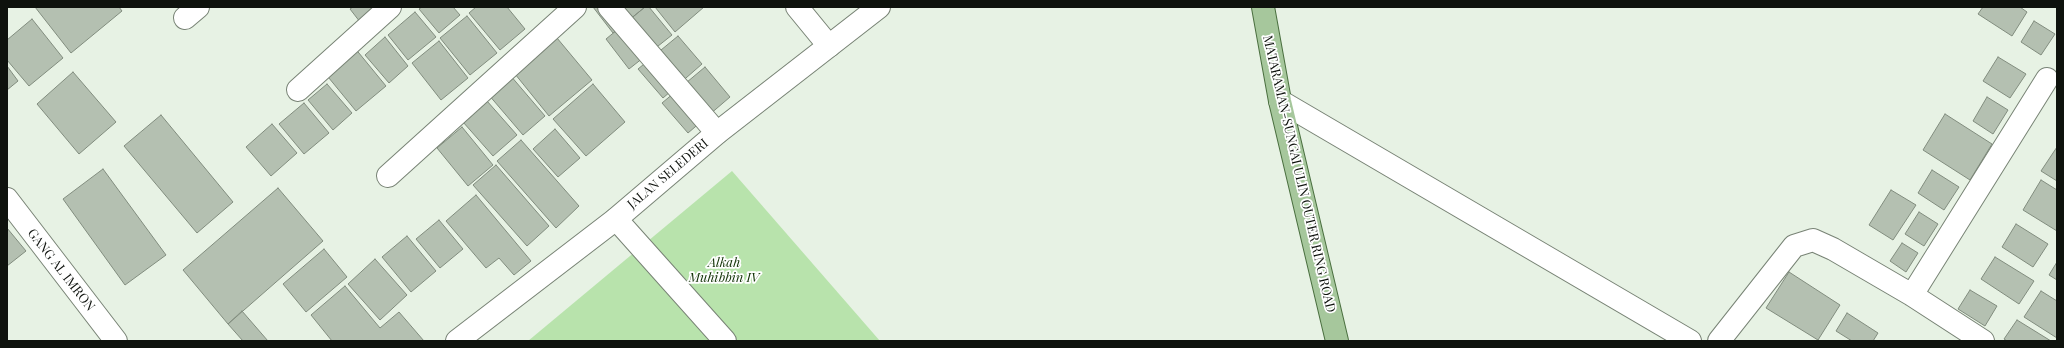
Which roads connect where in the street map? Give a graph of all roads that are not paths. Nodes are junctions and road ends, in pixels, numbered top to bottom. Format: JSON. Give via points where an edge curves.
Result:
{"nodes":[{"id":1,"x":390,"y":7,"type":"edge"},
{"id":2,"x":575,"y":7,"type":"edge"},
{"id":3,"x":609,"y":7,"type":"edge"},
{"id":4,"x":797,"y":7,"type":"edge"},
{"id":5,"x":879,"y":7,"type":"edge"},
{"id":6,"x":1263,"y":7,"type":"edge"},
{"id":7,"x":829,"y":46,"type":"junction"},
{"id":8,"x":2047,"y":79,"type":"dead end"},
{"id":9,"x":298,"y":90,"type":"dead end"},
{"id":10,"x":1280,"y":101,"type":"junction"},
{"id":11,"x":718,"y":133,"type":"junction"},
{"id":12,"x":388,"y":176,"type":"dead end"},
{"id":13,"x":7,"y":199,"type":"edge"},
{"id":14,"x":616,"y":218,"type":"junction"},
{"id":15,"x":1912,"y":295,"type":"junction"},
{"id":16,"x":112,"y":340,"type":"edge"},
{"id":17,"x":458,"y":341,"type":"edge"},
{"id":18,"x":725,"y":341,"type":"edge"},
{"id":19,"x":1337,"y":341,"type":"edge"},
{"id":20,"x":1690,"y":341,"type":"edge"},
{"id":21,"x":1719,"y":341,"type":"edge"},
{"id":22,"x":1983,"y":341,"type":"edge"}],
"edges":[{"from":1,"to":9,"type":"street"},
{"from":2,"to":12,"type":"street"},
{"from":3,"to":11,"type":"street"},
{"from":4,"to":7,"type":"street"},
{"from":5,"to":7,"type":"street","name":"JALAN SELEDERI"},
{"from":6,"to":10,"type":"main road","name":"MATARAMAN-SUNGAI ULIN OUTER RING ROAD"},
{"from":7,"to":11,"type":"street","name":"JALAN SELEDERI"},
{"from":8,"to":15,"type":"street"},
{"from":10,"to":19,"type":"main road","name":"MATARAMAN-SUNGAI ULIN OUTER RING ROAD"},
{"from":10,"to":20,"type":"street"},
{"from":11,"to":14,"type":"street","name":"JALAN SELEDERI"},
{"from":13,"to":16,"type":"street","name":"GANG AL IMRON"},
{"from":14,"to":17,"type":"street","name":"JALAN SELEDERI"},
{"from":14,"to":18,"type":"street"},
{"from":15,"to":21,"type":"street","via":[[1813,240],[1794,246]]},
{"from":15,"to":22,"type":"street"}]}
